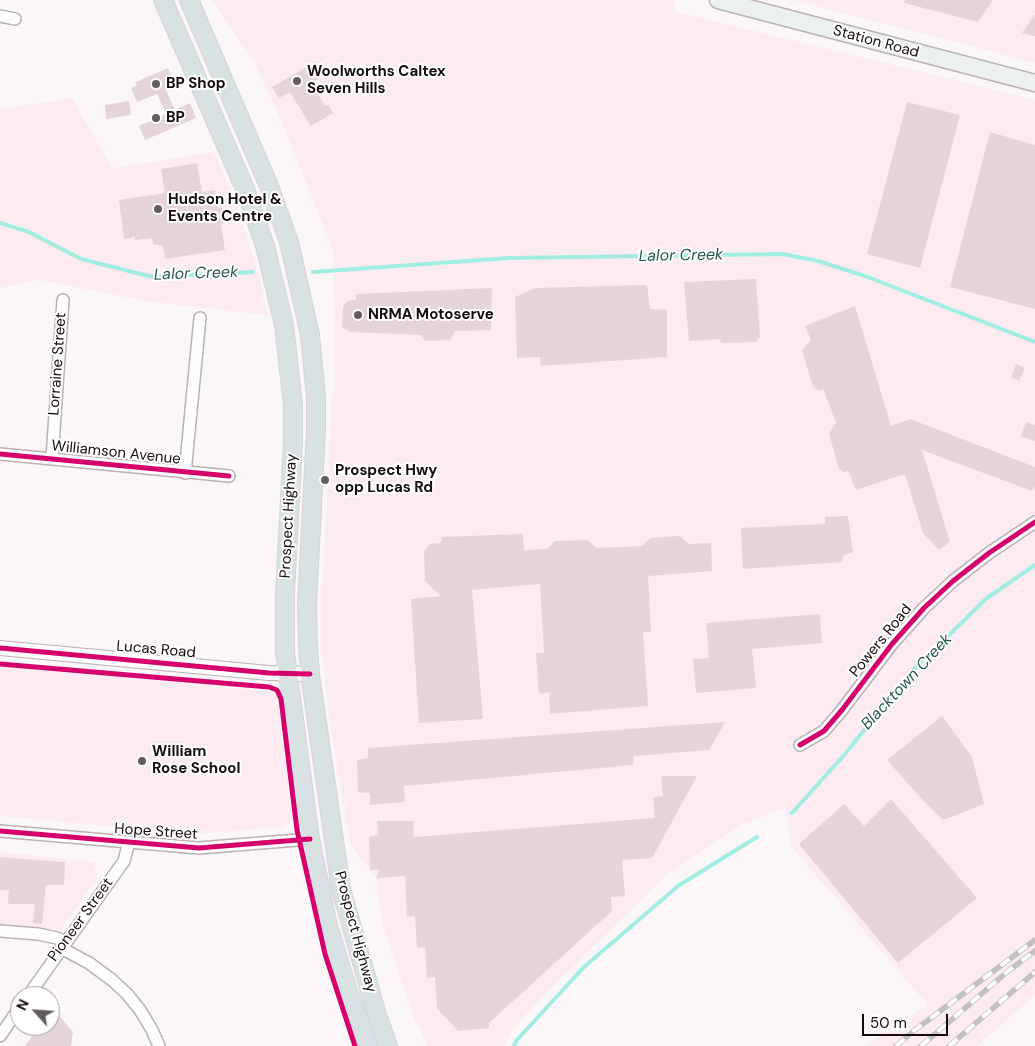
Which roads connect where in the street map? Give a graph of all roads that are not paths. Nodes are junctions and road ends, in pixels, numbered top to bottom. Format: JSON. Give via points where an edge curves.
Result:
{"nodes":[{"id":1,"x":163,"y":0,"type":"edge"},
{"id":2,"x":188,"y":0,"type":"edge"},
{"id":3,"x":718,"y":0,"type":"edge"},
{"id":4,"x":0,"y":16,"type":"edge"},
{"id":5,"x":16,"y":19,"type":"dead end"},
{"id":6,"x":1035,"y":83,"type":"edge"},
{"id":7,"x":63,"y":300,"type":"dead end"},
{"id":8,"x":200,"y":318,"type":"dead end"},
{"id":9,"x":0,"y":454,"type":"edge"},
{"id":10,"x":52,"y":458,"type":"junction"},
{"id":11,"x":186,"y":473,"type":"junction"},
{"id":12,"x":229,"y":476,"type":"dead end"},
{"id":13,"x":1035,"y":522,"type":"edge"},
{"id":14,"x":0,"y":648,"type":"edge"},
{"id":15,"x":288,"y":674,"type":"junction"},
{"id":16,"x":310,"y":674,"type":"junction"},
{"id":17,"x":800,"y":745,"type":"dead end"},
{"id":18,"x":0,"y":831,"type":"edge"},
{"id":19,"x":310,"y":839,"type":"junction"},
{"id":20,"x":129,"y":842,"type":"junction"},
{"id":21,"x":0,"y":931,"type":"edge"},
{"id":22,"x":63,"y":945,"type":"junction"},
{"id":23,"x":35,"y":986,"type":"edge"},
{"id":24,"x":10,"y":1022,"type":"edge"},
{"id":25,"x":0,"y":1036,"type":"edge"},
{"id":26,"x":365,"y":1041,"type":"edge"},
{"id":27,"x":159,"y":1046,"type":"edge"},
{"id":28,"x":388,"y":1046,"type":"edge"}],
"edges":[{"from":1,"to":15,"type":"main road","name":"Prospect Highway","via":[[245,189],[265,246],[284,325],[293,405],[285,592]]},
{"from":2,"to":16,"type":"main road","name":"Prospect Highway","via":[[269,186],[289,242],[310,335],[316,397],[307,604]]},
{"from":3,"to":6,"type":"main road","name":"Station Road"},
{"from":4,"to":5,"type":"street"},
{"from":7,"to":10,"type":"street","name":"Lorraine Street"},
{"from":8,"to":11,"type":"street"},
{"from":9,"to":10,"type":"street","name":"Williamson Avenue"},
{"from":10,"to":11,"type":"street","name":"Williamson Avenue"},
{"from":11,"to":12,"type":"street","name":"Williamson Avenue"},
{"from":13,"to":17,"type":"street","name":"Powers Road","via":[[981,558],[924,608],[824,731]]},
{"from":14,"to":15,"type":"street","name":"Lucas Road"},
{"from":15,"to":16,"type":"street","name":"Lucas Road"},
{"from":15,"to":19,"type":"main road","name":"Prospect Highway"},
{"from":16,"to":28,"type":"main road","name":"Prospect Highway","via":[[341,890]]},
{"from":18,"to":20,"type":"street","name":"Hope Street"},
{"from":19,"to":20,"type":"street","name":"Hope Street","via":[[199,848]]},
{"from":19,"to":26,"type":"main road","name":"Prospect Highway","via":[[328,926]]},
{"from":20,"to":22,"type":"street","name":"Pioneer Street","via":[[124,861]]},
{"from":21,"to":22,"type":"street","via":[[57,938]]},
{"from":22,"to":23,"type":"street","name":"Pioneer Street"},
{"from":22,"to":27,"type":"street","via":[[127,994],[140,1010]]},
{"from":24,"to":25,"type":"street"}]}
